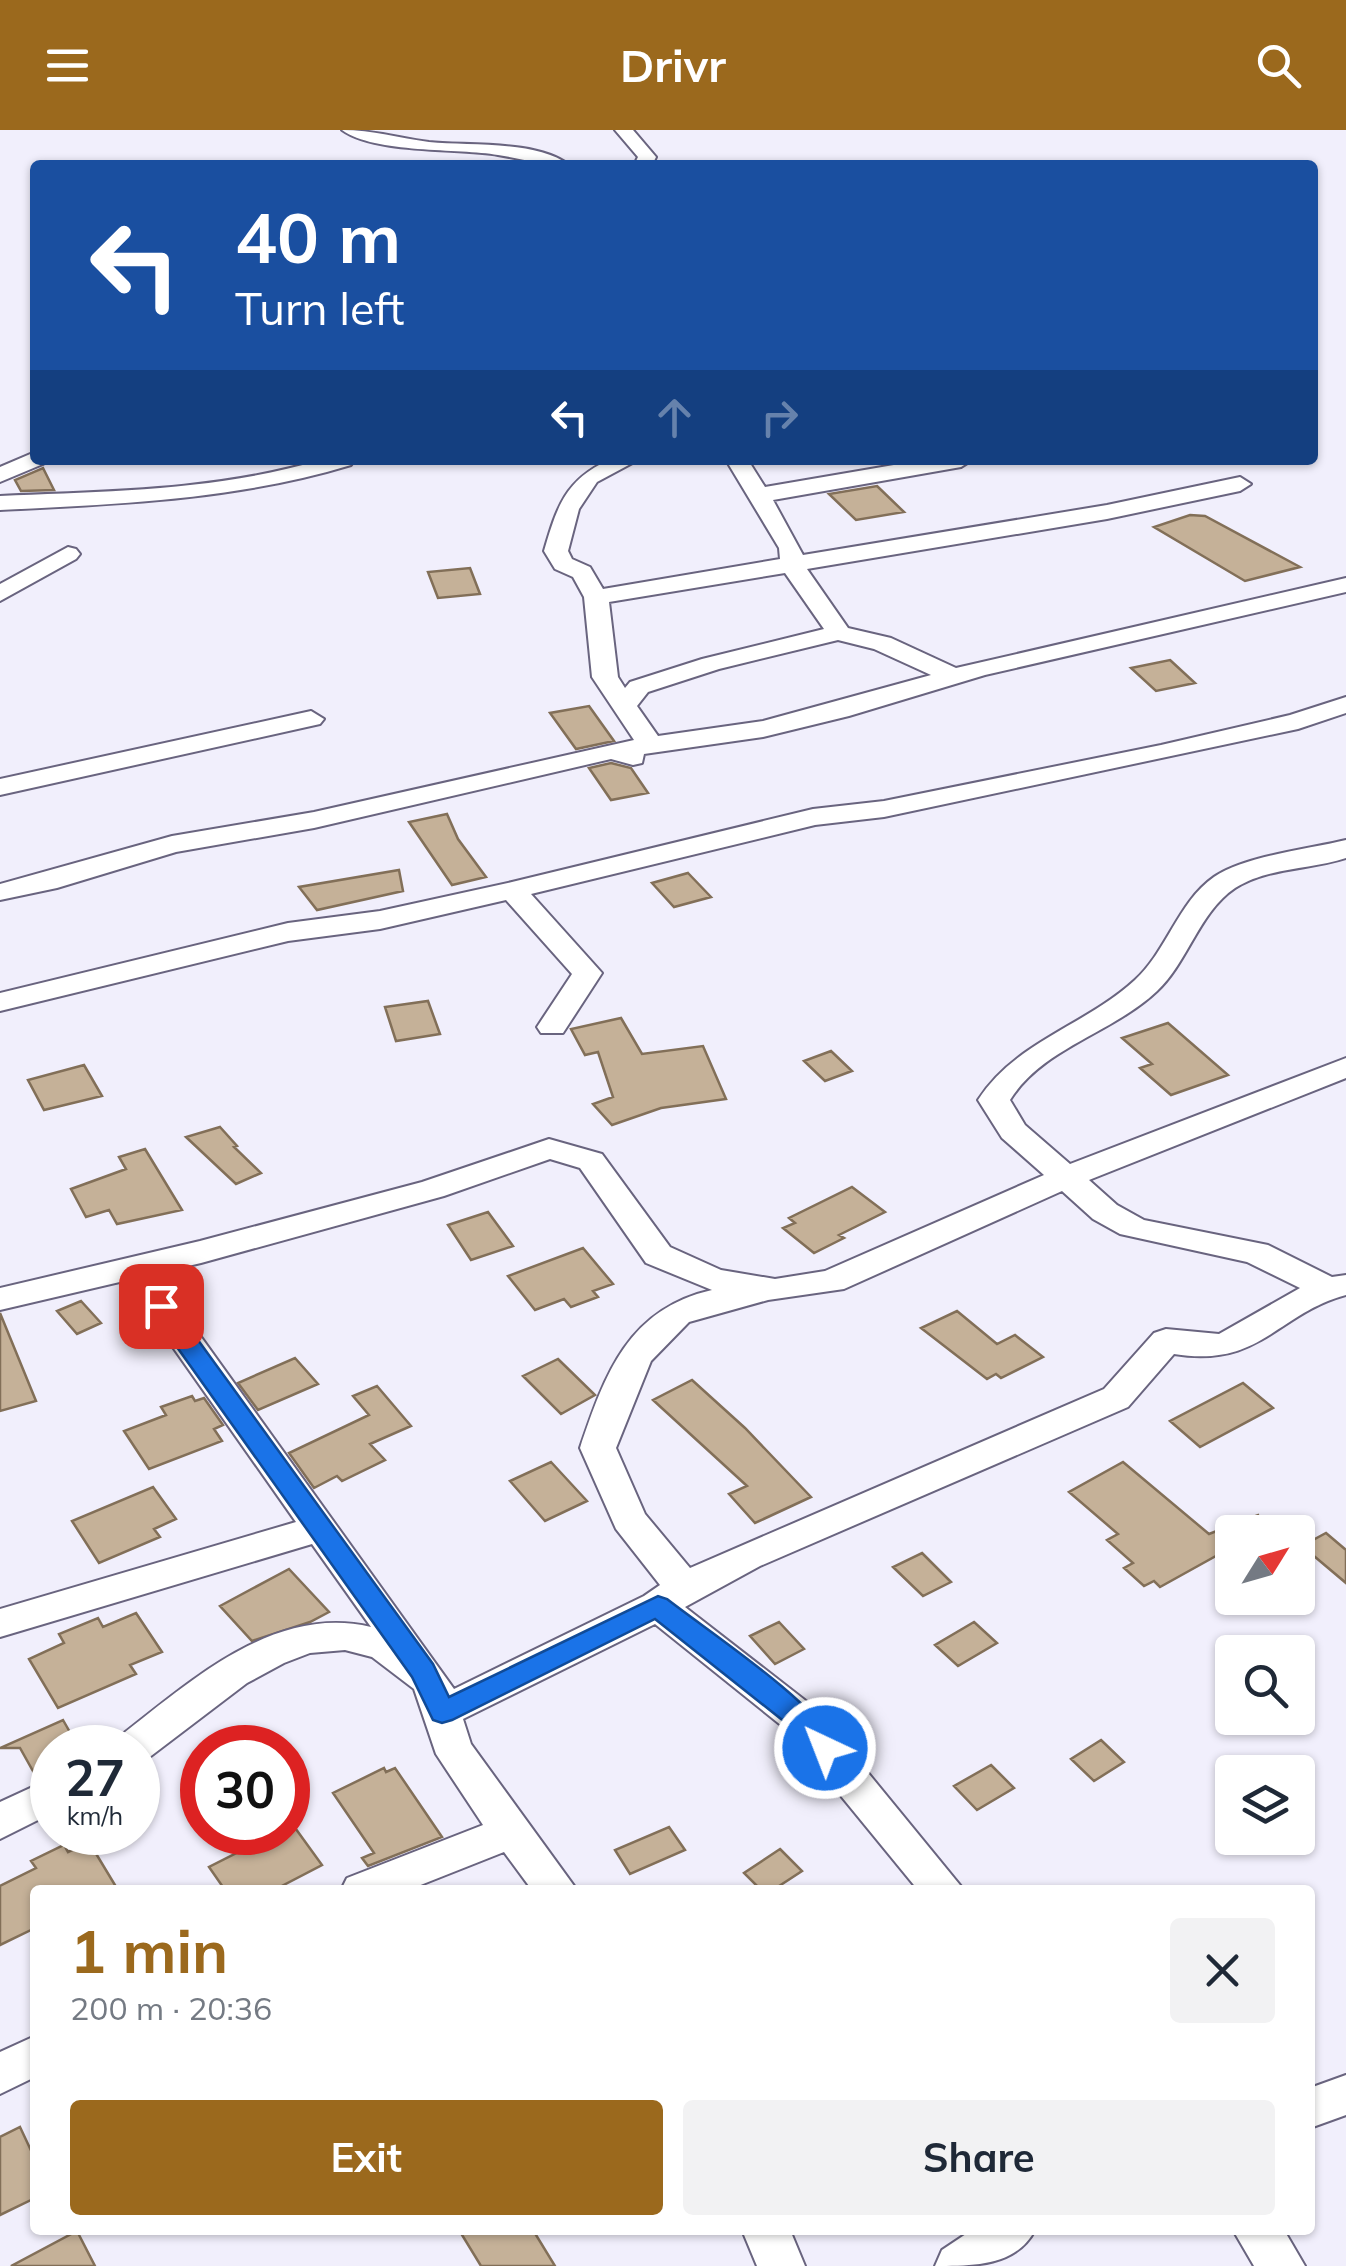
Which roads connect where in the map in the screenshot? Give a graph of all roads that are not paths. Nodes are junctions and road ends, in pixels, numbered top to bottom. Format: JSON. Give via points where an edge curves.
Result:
{"nodes":[{"id":1,"x":351,"y":130,"type":"edge"},
{"id":2,"x":624,"y":130,"type":"edge"},
{"id":3,"x":540,"y":160,"type":"edge"},
{"id":4,"x":645,"y":160,"type":"edge"},
{"id":5,"x":30,"y":460,"type":"edge"},
{"id":6,"x":327,"y":465,"type":"edge"},
{"id":7,"x":615,"y":465,"type":"edge"},
{"id":8,"x":740,"y":465,"type":"edge"},
{"id":9,"x":931,"y":465,"type":"edge"},
{"id":10,"x":0,"y":475,"type":"edge"},
{"id":11,"x":1240,"y":484,"type":"dead end"},
{"id":12,"x":760,"y":494,"type":"junction"},
{"id":13,"x":0,"y":503,"type":"edge"},
{"id":14,"x":68,"y":554,"type":"dead end"},
{"id":15,"x":791,"y":562,"type":"junction"},
{"id":16,"x":1346,"y":584,"type":"edge"},
{"id":17,"x":0,"y":594,"type":"edge"},
{"id":18,"x":596,"y":597,"type":"junction"},
{"id":19,"x":838,"y":632,"type":"junction"},
{"id":20,"x":954,"y":676,"type":"junction"},
{"id":21,"x":624,"y":705,"type":"junction"},
{"id":22,"x":1346,"y":705,"type":"edge"},
{"id":23,"x":312,"y":718,"type":"dead end"},
{"id":24,"x":649,"y":753,"type":"junction"},
{"id":25,"x":0,"y":787,"type":"edge"},
{"id":26,"x":1346,"y":848,"type":"edge"},
{"id":27,"x":512,"y":890,"type":"junction"},
{"id":28,"x":0,"y":892,"type":"edge"},
{"id":29,"x":0,"y":1002,"type":"edge"},
{"id":30,"x":552,"y":1027,"type":"dead end"},
{"id":31,"x":1346,"y":1066,"type":"edge"},
{"id":32,"x":1064,"y":1178,"type":"junction"},
{"id":33,"x":1337,"y":1287,"type":"edge"},
{"id":34,"x":794,"y":1288,"type":"junction"},
{"id":35,"x":0,"y":1299,"type":"edge"},
{"id":36,"x":161,"y":1306,"type":"dead end"},
{"id":37,"x":321,"y":1528,"type":"junction"},
{"id":38,"x":671,"y":1597,"type":"junction"},
{"id":39,"x":0,"y":1623,"type":"edge"},
{"id":40,"x":423,"y":1672,"type":"junction"},
{"id":41,"x":442,"y":1712,"type":"junction"},
{"id":42,"x":160,"y":1729,"type":"edge"},
{"id":43,"x":30,"y":1806,"type":"edge"},
{"id":44,"x":0,"y":1822,"type":"edge"},
{"id":45,"x":514,"y":1830,"type":"junction"},
{"id":46,"x":375,"y":1885,"type":"edge"},
{"id":47,"x":552,"y":1885,"type":"edge"},
{"id":48,"x":940,"y":1885,"type":"edge"},
{"id":49,"x":30,"y":2059,"type":"edge"},
{"id":50,"x":0,"y":2074,"type":"edge"},
{"id":51,"x":1346,"y":2096,"type":"edge"},
{"id":52,"x":1315,"y":2106,"type":"edge"},
{"id":53,"x":768,"y":2235,"type":"edge"},
{"id":54,"x":1004,"y":2235,"type":"edge"},
{"id":55,"x":1260,"y":2235,"type":"edge"},
{"id":56,"x":781,"y":2266,"type":"edge"},
{"id":57,"x":959,"y":2266,"type":"edge"},
{"id":58,"x":1281,"y":2266,"type":"edge"}],
"edges":[{"from":1,"to":3,"type":"street"},
{"from":2,"to":4,"type":"street"},
{"from":5,"to":10,"type":"street"},
{"from":6,"to":13,"type":"street","via":[[164,495]]},
{"from":7,"to":18,"type":"street","via":[[588,477],[568,509],[556,551],[563,564],[582,572]]},
{"from":8,"to":12,"type":"street"},
{"from":9,"to":12,"type":"street"},
{"from":11,"to":15,"type":"street"},
{"from":12,"to":15,"type":"street","via":[[792,548]]},
{"from":14,"to":17,"type":"street"},
{"from":15,"to":18,"type":"street"},
{"from":15,"to":19,"type":"street"},
{"from":16,"to":20,"type":"street"},
{"from":18,"to":21,"type":"street","via":[[605,677]]},
{"from":19,"to":20,"type":"street","via":[[882,642]]},
{"from":19,"to":21,"type":"street","via":[[640,687]]},
{"from":20,"to":24,"type":"street","via":[[840,712]]},
{"from":21,"to":24,"type":"street"},
{"from":22,"to":27,"type":"street","via":[[1162,753],[884,810],[814,817]]},
{"from":23,"to":25,"type":"street"},
{"from":24,"to":28,"type":"street","via":[[611,750],[314,820],[172,844]]},
{"from":26,"to":32,"type":"street","via":[[1224,883],[1199,908],[1161,970],[1126,1003],[1002,1082],[994,1100],[1013,1132]]},
{"from":27,"to":29,"type":"street","via":[[380,920],[288,932]]},
{"from":27,"to":30,"type":"street","via":[[587,973]]},
{"from":31,"to":32,"type":"street"},
{"from":32,"to":33,"type":"street","via":[[1132,1227],[1256,1254]]},
{"from":32,"to":34,"type":"street","via":[[832,1281]]},
{"from":33,"to":38,"type":"street","via":[[1228,1344],[1166,1342],[1116,1398],[746,1556]]},
{"from":34,"to":35,"type":"street","via":[[714,1280],[658,1256],[591,1161],[549,1149],[434,1189]]},
{"from":34,"to":38,"type":"street","via":[[676,1314],[620,1382],[598,1448]]},
{"from":36,"to":37,"type":"street"},
{"from":37,"to":39,"type":"street"},
{"from":37,"to":40,"type":"street"},
{"from":38,"to":41,"type":"street"},
{"from":38,"to":48,"type":"street","via":[[801,1719]]},
{"from":40,"to":41,"type":"street"},
{"from":40,"to":42,"type":"street","via":[[378,1644],[339,1633],[298,1639],[265,1653]]},
{"from":41,"to":45,"type":"street","via":[[454,1750]]},
{"from":43,"to":44,"type":"street"},
{"from":45,"to":46,"type":"street"},
{"from":45,"to":47,"type":"street"},
{"from":49,"to":50,"type":"street"},
{"from":51,"to":52,"type":"street"},
{"from":53,"to":56,"type":"street"},
{"from":54,"to":57,"type":"street"},
{"from":55,"to":58,"type":"street"}]}
